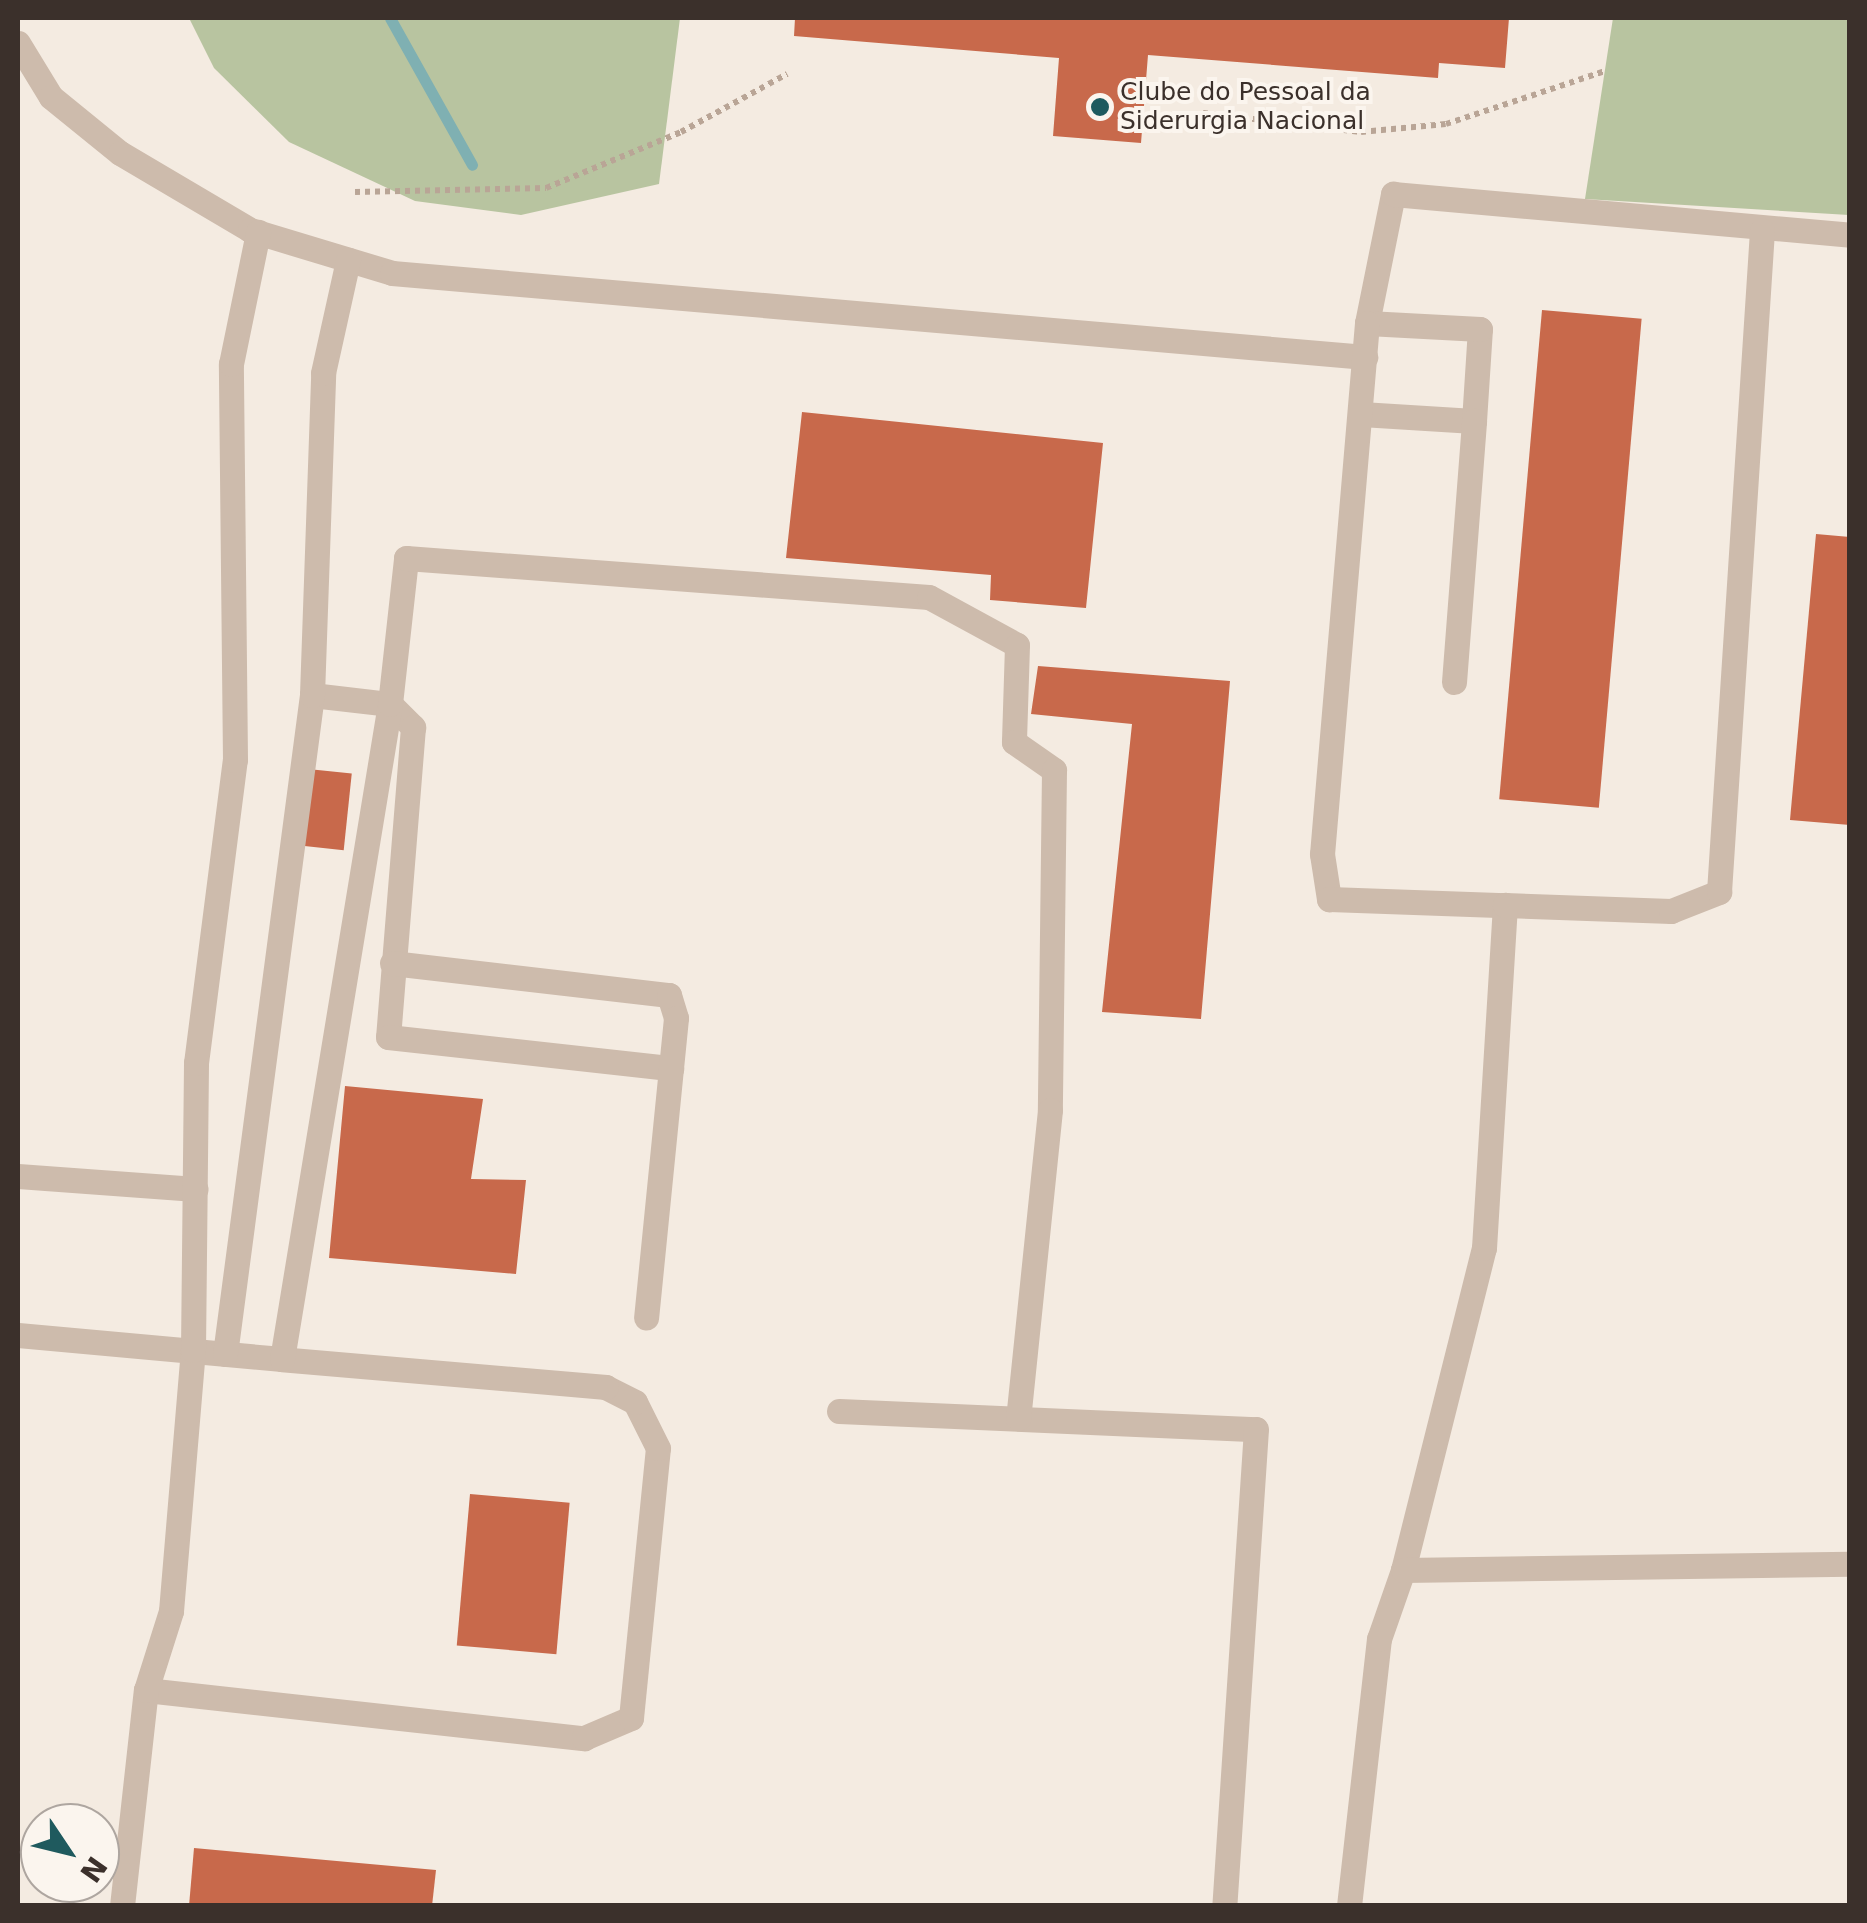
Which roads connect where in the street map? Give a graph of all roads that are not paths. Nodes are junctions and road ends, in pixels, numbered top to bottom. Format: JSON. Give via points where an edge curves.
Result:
{"nodes":[{"id":1,"x":18,"y":44,"type":"edge"},
{"id":2,"x":18,"y":75,"type":"edge"},
{"id":3,"x":51,"y":97,"type":"junction"},
{"id":4,"x":1762,"y":230,"type":"junction"},
{"id":5,"x":258,"y":232,"type":"junction"},
{"id":6,"x":1850,"y":235,"type":"edge"},
{"id":7,"x":348,"y":260,"type":"junction"},
{"id":8,"x":1367,"y":323,"type":"junction"},
{"id":9,"x":1365,"y":357,"type":"junction"},
{"id":10,"x":1361,"y":414,"type":"junction"},
{"id":11,"x":1474,"y":421,"type":"junction"},
{"id":12,"x":1454,"y":682,"type":"dead end"},
{"id":13,"x":312,"y":695,"type":"junction"},
{"id":14,"x":390,"y":704,"type":"junction"},
{"id":15,"x":1505,"y":905,"type":"junction"},
{"id":16,"x":392,"y":963,"type":"junction"},
{"id":17,"x":671,"y":1068,"type":"junction"},
{"id":18,"x":18,"y":1176,"type":"edge"},
{"id":19,"x":196,"y":1189,"type":"junction"},
{"id":20,"x":646,"y":1318,"type":"dead end"},
{"id":21,"x":18,"y":1334,"type":"edge"},
{"id":22,"x":194,"y":1350,"type":"junction"},
{"id":23,"x":225,"y":1354,"type":"junction"},
{"id":24,"x":282,"y":1359,"type":"junction"},
{"id":25,"x":838,"y":1410,"type":"dead end"},
{"id":26,"x":1018,"y":1418,"type":"junction"},
{"id":27,"x":1850,"y":1564,"type":"edge"},
{"id":28,"x":1403,"y":1570,"type":"junction"},
{"id":29,"x":146,"y":1690,"type":"junction"},
{"id":30,"x":122,"y":1906,"type":"edge"},
{"id":31,"x":1224,"y":1906,"type":"edge"},
{"id":32,"x":1349,"y":1906,"type":"edge"}],
"edges":[{"from":1,"to":3,"type":"lane"},
{"from":2,"to":3,"type":"lane"},
{"from":3,"to":5,"type":"lane","via":[[120,152]]},
{"from":4,"to":6,"type":"lane"},
{"from":4,"to":8,"type":"lane","via":[[1393,194]]},
{"from":4,"to":15,"type":"lane","via":[[1719,892],[1671,912]]},
{"from":5,"to":7,"type":"lane"},
{"from":5,"to":19,"type":"lane","via":[[231,364],[235,760],[196,1063]]},
{"from":7,"to":9,"type":"lane","via":[[392,273]]},
{"from":7,"to":13,"type":"lane","via":[[323,374]]},
{"from":8,"to":9,"type":"lane"},
{"from":8,"to":11,"type":"lane","via":[[1480,329]]},
{"from":9,"to":10,"type":"lane"},
{"from":10,"to":11,"type":"lane"},
{"from":10,"to":15,"type":"lane","via":[[1322,854],[1328,899]]},
{"from":11,"to":12,"type":"lane"},
{"from":13,"to":14,"type":"lane"},
{"from":13,"to":23,"type":"lane"},
{"from":14,"to":16,"type":"lane","via":[[413,726],[418,750]]},
{"from":14,"to":24,"type":"lane"},
{"from":14,"to":26,"type":"lane","via":[[406,558],[929,597],[1017,645],[1014,742],[1054,770],[1050,1110]]},
{"from":15,"to":28,"type":"lane","via":[[1484,1248]]},
{"from":16,"to":17,"type":"lane","via":[[668,994],[676,1018]]},
{"from":16,"to":17,"type":"lane","via":[[386,1028],[395,1041]]},
{"from":17,"to":20,"type":"lane"},
{"from":18,"to":19,"type":"lane"},
{"from":19,"to":22,"type":"lane"},
{"from":21,"to":22,"type":"lane"},
{"from":22,"to":23,"type":"lane"},
{"from":22,"to":29,"type":"lane","via":[[171,1611]]},
{"from":23,"to":24,"type":"lane"},
{"from":24,"to":29,"type":"lane","via":[[606,1387],[635,1402],[658,1448],[632,1718],[584,1738]]},
{"from":25,"to":26,"type":"lane"},
{"from":26,"to":31,"type":"lane","via":[[1256,1428]]},
{"from":27,"to":28,"type":"lane"},
{"from":28,"to":32,"type":"lane","via":[[1379,1639]]},
{"from":29,"to":30,"type":"lane"}]}
